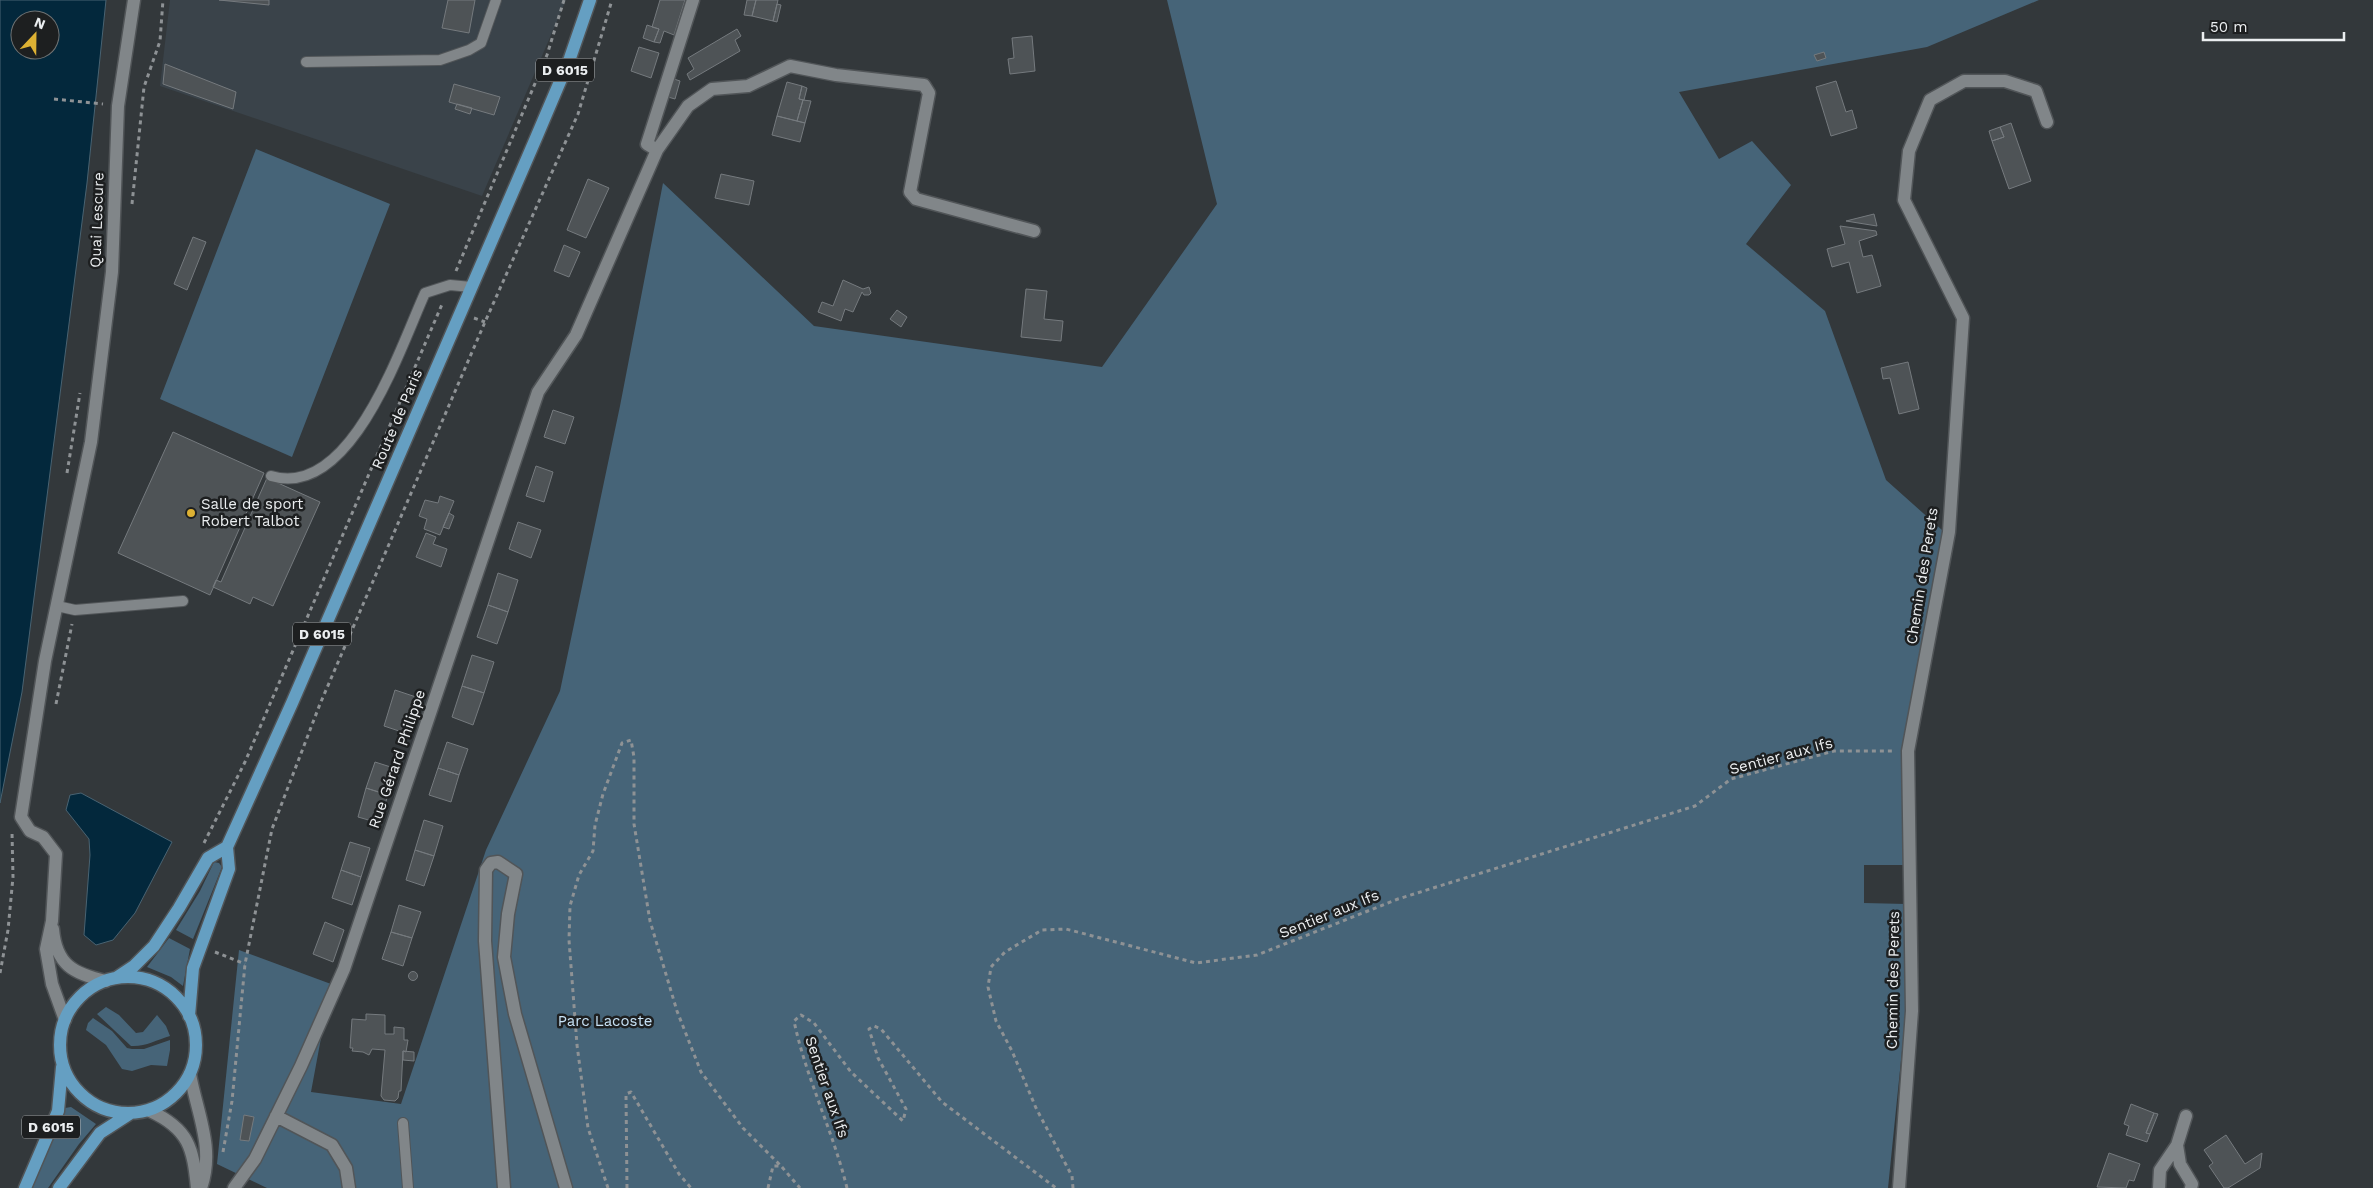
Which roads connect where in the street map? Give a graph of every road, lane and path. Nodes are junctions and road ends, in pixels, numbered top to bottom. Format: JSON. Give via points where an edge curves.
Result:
{"nodes":[{"id":1,"x":134,"y":0,"type":"edge"},
{"id":2,"x":163,"y":0,"type":"edge"},
{"id":3,"x":496,"y":0,"type":"edge"},
{"id":4,"x":564,"y":0,"type":"edge"},
{"id":5,"x":590,"y":0,"type":"edge"},
{"id":6,"x":612,"y":0,"type":"edge"},
{"id":7,"x":692,"y":0,"type":"edge"},
{"id":8,"x":306,"y":62,"type":"dead end"},
{"id":9,"x":54,"y":100,"type":"dead end"},
{"id":10,"x":118,"y":106,"type":"junction"},
{"id":11,"x":2047,"y":122,"type":"dead end"},
{"id":12,"x":657,"y":150,"type":"junction"},
{"id":13,"x":131,"y":214,"type":"dead end"},
{"id":14,"x":1034,"y":231,"type":"dead end"},
{"id":15,"x":450,"y":285,"type":"junction"},
{"id":16,"x":471,"y":287,"type":"junction"},
{"id":17,"x":472,"y":317,"type":"dead end"},
{"id":18,"x":485,"y":322,"type":"junction"},
{"id":19,"x":271,"y":476,"type":"dead end"},
{"id":20,"x":183,"y":601,"type":"dead end"},
{"id":21,"x":57,"y":606,"type":"junction"},
{"id":22,"x":1908,"y":751,"type":"junction"},
{"id":23,"x":12,"y":828,"type":"dead end"},
{"id":24,"x":227,"y":848,"type":"junction"},
{"id":25,"x":199,"y":851,"type":"dead end"},
{"id":26,"x":52,"y":921,"type":"junction"},
{"id":27,"x":210,"y":951,"type":"dead end"},
{"id":28,"x":245,"y":964,"type":"junction"},
{"id":29,"x":0,"y":973,"type":"edge"},
{"id":30,"x":111,"y":980,"type":"junction"},
{"id":31,"x":189,"y":1016,"type":"junction"},
{"id":32,"x":65,"y":1020,"type":"junction"},
{"id":33,"x":62,"y":1062,"type":"junction"},
{"id":34,"x":190,"y":1074,"type":"junction"},
{"id":35,"x":150,"y":1110,"type":"junction"},
{"id":36,"x":131,"y":1113,"type":"junction"},
{"id":37,"x":276,"y":1116,"type":"junction"},
{"id":38,"x":2186,"y":1116,"type":"dead end"},
{"id":39,"x":403,"y":1123,"type":"dead end"},
{"id":40,"x":2176,"y":1145,"type":"junction"},
{"id":41,"x":222,"y":1155,"type":"dead end"},
{"id":42,"x":781,"y":1166,"type":"junction"},
{"id":43,"x":25,"y":1188,"type":"edge"},
{"id":44,"x":59,"y":1188,"type":"edge"},
{"id":45,"x":199,"y":1188,"type":"edge"},
{"id":46,"x":234,"y":1188,"type":"edge"},
{"id":47,"x":349,"y":1188,"type":"edge"},
{"id":48,"x":408,"y":1188,"type":"edge"},
{"id":49,"x":504,"y":1188,"type":"edge"},
{"id":50,"x":566,"y":1188,"type":"edge"},
{"id":51,"x":608,"y":1188,"type":"edge"},
{"id":52,"x":627,"y":1188,"type":"edge"},
{"id":53,"x":691,"y":1188,"type":"edge"},
{"id":54,"x":768,"y":1188,"type":"edge"},
{"id":55,"x":800,"y":1188,"type":"edge"},
{"id":56,"x":847,"y":1188,"type":"edge"},
{"id":57,"x":1056,"y":1188,"type":"edge"},
{"id":58,"x":1073,"y":1188,"type":"edge"},
{"id":59,"x":1899,"y":1188,"type":"edge"},
{"id":60,"x":2159,"y":1188,"type":"edge"},
{"id":61,"x":2191,"y":1188,"type":"edge"}],
"edges":[{"from":1,"to":10,"type":"street","name":"Quai Lescure"},
{"from":2,"to":13,"type":"path","via":[[160,41],[144,87]]},
{"from":3,"to":8,"type":"lane","via":[[481,43],[440,60]]},
{"from":4,"to":15,"type":"path","via":[[547,55]]},
{"from":5,"to":16,"type":"main road","name":"Route de Paris","number":"D 6015","via":[[570,58]]},
{"from":6,"to":18,"type":"path","via":[[578,114]]},
{"from":7,"to":12,"type":"street","via":[[648,144]]},
{"from":9,"to":10,"type":"path"},
{"from":10,"to":21,"type":"street","name":"Quai Lescure","via":[[112,272],[92,442]]},
{"from":11,"to":22,"type":"street","name":"Chemin des Perets","via":[[2036,91],[2005,81],[1964,81],[1930,100],[1909,151],[1904,200],[1963,318],[1949,532]]},
{"from":12,"to":14,"type":"street","name":"Rue Gérard Philippe","via":[[688,106],[712,89],[748,86],[790,66],[924,85],[929,93],[910,192],[916,199]]},
{"from":12,"to":37,"type":"street","name":"Rue Gérard Philippe","via":[[576,335],[538,392],[344,969]]},
{"from":15,"to":16,"type":"lane"},
{"from":15,"to":19,"type":"lane","via":[[425,294],[378,400],[356,435],[339,454],[304,478]]},
{"from":15,"to":25,"type":"path","via":[[249,754]]},
{"from":16,"to":24,"type":"main road","name":"Route de Paris","number":"D 6015"},
{"from":17,"to":18,"type":"path"},
{"from":18,"to":28,"type":"path","via":[[294,770],[272,829]]},
{"from":20,"to":21,"type":"lane","via":[[75,610]]},
{"from":21,"to":26,"type":"street","name":"Quai Lescure","via":[[45,661],[22,817],[30,831],[43,837],[56,854]]},
{"from":22,"to":58,"type":"path","name":"Sentier aux Ifs","via":[[1834,751],[1731,780],[1696,806],[1398,898],[1257,956],[1196,963],[1066,929],[1042,930],[1005,952],[991,967],[988,988],[996,1021],[1072,1176]]},
{"from":22,"to":59,"type":"street","name":"Chemin des Perets","via":[[1912,1011]]},
{"from":23,"to":29,"type":"path","via":[[13,877]]},
{"from":24,"to":30,"type":"main road","via":[[208,858],[154,946],[134,966]]},
{"from":24,"to":31,"type":"main road","name":"Route de Paris","number":"D 6015","via":[[229,869],[192,968]]},
{"from":26,"to":30,"type":"street","via":[[56,947],[64,962],[87,977]]},
{"from":26,"to":32,"type":"street","via":[[46,949],[47,965]]},
{"from":27,"to":28,"type":"path"},
{"from":28,"to":41,"type":"path","via":[[232,1101]]},
{"from":30,"to":31,"type":"main road","via":[[148,980],[166,989]]},
{"from":30,"to":32,"type":"main road","via":[[85,992]]},
{"from":31,"to":34,"type":"main road","via":[[196,1041]]},
{"from":32,"to":33,"type":"main road","via":[[60,1041]]},
{"from":33,"to":36,"type":"main road","via":[[69,1079],[84,1098],[110,1111]]},
{"from":33,"to":43,"type":"main road","number":"D 6015","via":[[58,1111]]},
{"from":34,"to":35,"type":"main road","via":[[170,1099]]},
{"from":34,"to":45,"type":"street","via":[[207,1149],[207,1167]]},
{"from":35,"to":36,"type":"main road"},
{"from":35,"to":45,"type":"street","via":[[174,1125],[188,1142]]},
{"from":36,"to":44,"type":"main road","number":"D 6015","via":[[100,1133]]},
{"from":37,"to":46,"type":"street","name":"Rue Gérard Philippe","via":[[254,1159]]},
{"from":37,"to":47,"type":"street","via":[[332,1145],[346,1168]]},
{"from":38,"to":40,"type":"street"},
{"from":39,"to":48,"type":"lane"},
{"from":40,"to":60,"type":"street","via":[[2160,1170]]},
{"from":40,"to":61,"type":"street"},
{"from":42,"to":51,"type":"path","via":[[742,1128],[701,1072],[677,1011],[650,921],[635,833],[631,740],[622,743],[610,771],[593,851],[579,875],[570,906],[569,940],[577,1045],[587,1118]]},
{"from":42,"to":54,"type":"path","via":[[773,1166]]},
{"from":42,"to":55,"type":"path"},
{"from":49,"to":50,"type":"street","via":[[485,940],[486,870],[491,863],[498,862],[516,874],[504,957],[514,1014]]},
{"from":52,"to":53,"type":"path","via":[[626,1094],[631,1092],[679,1174]]},
{"from":56,"to":57,"type":"path","name":"Sentier aux Ifs","via":[[840,1158],[800,1047],[794,1021],[801,1015],[814,1023],[851,1072],[903,1121],[906,1109],[878,1058],[869,1029],[874,1026],[882,1029],[942,1102]]}]}
